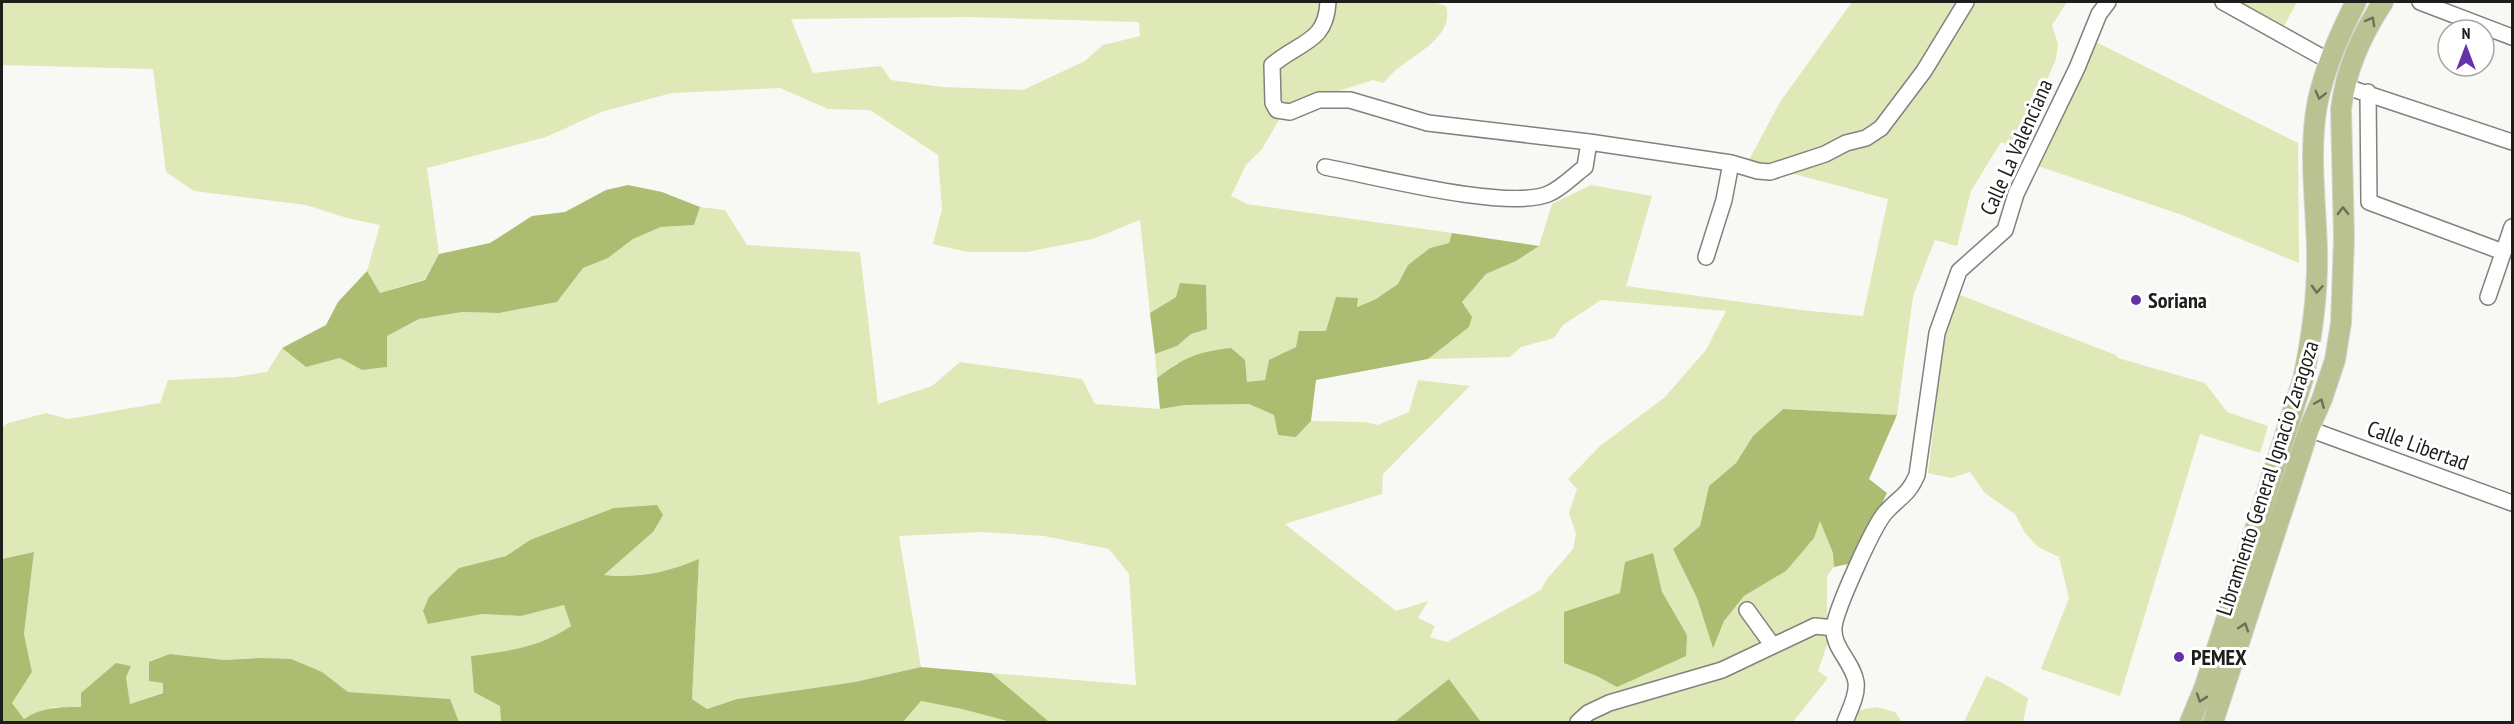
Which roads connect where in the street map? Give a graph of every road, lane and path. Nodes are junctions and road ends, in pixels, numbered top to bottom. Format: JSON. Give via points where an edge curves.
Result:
{"nodes":[{"id":1,"x":1328,"y":2,"type":"edge"},
{"id":2,"x":1966,"y":2,"type":"edge"},
{"id":3,"x":2108,"y":2,"type":"edge"},
{"id":4,"x":2223,"y":2,"type":"edge"},
{"id":5,"x":2356,"y":2,"type":"edge"},
{"id":6,"x":2383,"y":2,"type":"edge"},
{"id":7,"x":2420,"y":2,"type":"edge"},
{"id":8,"x":2512,"y":37,"type":"edge"},
{"id":9,"x":2329,"y":61,"type":"junction"},
{"id":10,"x":2344,"y":86,"type":"junction"},
{"id":11,"x":2368,"y":92,"type":"junction"},
{"id":12,"x":1589,"y":142,"type":"junction"},
{"id":13,"x":2512,"y":142,"type":"edge"},
{"id":14,"x":1731,"y":163,"type":"junction"},
{"id":15,"x":1325,"y":167,"type":"dead end"},
{"id":16,"x":2512,"y":227,"type":"edge"},
{"id":17,"x":2503,"y":252,"type":"junction"},
{"id":18,"x":1706,"y":257,"type":"dead end"},
{"id":19,"x":2488,"y":297,"type":"dead end"},
{"id":20,"x":2309,"y":429,"type":"junction"},
{"id":21,"x":2512,"y":503,"type":"edge"},
{"id":22,"x":1747,"y":610,"type":"dead end"},
{"id":23,"x":1834,"y":628,"type":"junction"},
{"id":24,"x":1773,"y":646,"type":"junction"},
{"id":25,"x":2215,"y":722,"type":"edge"},
{"id":26,"x":1578,"y":723,"type":"edge"},
{"id":27,"x":1845,"y":723,"type":"edge"},
{"id":28,"x":2190,"y":723,"type":"edge"}],
"edges":[{"from":1,"to":12,"type":"street","via":[[1321,32],[1272,65],[1273,103],[1277,110],[1290,112],[1319,100],[1350,100],[1428,123]]},
{"from":2,"to":14,"type":"street","via":[[1924,71],[1881,128],[1826,154],[1770,172]]},
{"from":3,"to":23,"type":"street","name":"Calle La Valenciana","via":[[2016,194],[2005,230],[1959,271],[1937,333],[1917,475],[1910,490],[1885,514],[1854,573]]},
{"from":4,"to":9,"type":"street"},
{"from":5,"to":9,"type":"main road","name":"Libramiento General Ignacio Zaragoza"},
{"from":10,"to":6,"type":"main road","name":"Libramiento General Ignacio Zaragoza","one_way":true,"via":[[2354,56]]},
{"from":7,"to":8,"type":"street"},
{"from":9,"to":28,"type":"main road","name":"Libramiento General Ignacio Zaragoza","one_way":true,"via":[[2318,102],[2313,166],[2317,278],[2311,341],[2303,379]]},
{"from":10,"to":11,"type":"street"},
{"from":20,"to":10,"type":"main road","name":"Libramiento General Ignacio Zaragoza","one_way":true,"via":[[2335,360],[2341,322]]},
{"from":11,"to":13,"type":"street"},
{"from":11,"to":17,"type":"street","via":[[2369,202]]},
{"from":12,"to":14,"type":"street"},
{"from":12,"to":15,"type":"street","via":[[1585,167],[1550,194],[1526,200]]},
{"from":14,"to":18,"type":"street","via":[[1725,200]]},
{"from":16,"to":17,"type":"street"},
{"from":17,"to":19,"type":"street"},
{"from":20,"to":21,"type":"street","name":"Calle Libertad"},
{"from":25,"to":20,"type":"main road","name":"Libramiento General Ignacio Zaragoza","one_way":true},
{"from":22,"to":24,"type":"street"},
{"from":23,"to":24,"type":"street","via":[[1815,626]]},
{"from":23,"to":27,"type":"street","via":[[1837,646],[1857,684]]},
{"from":24,"to":26,"type":"street","via":[[1722,670],[1610,703],[1588,713]]}]}
